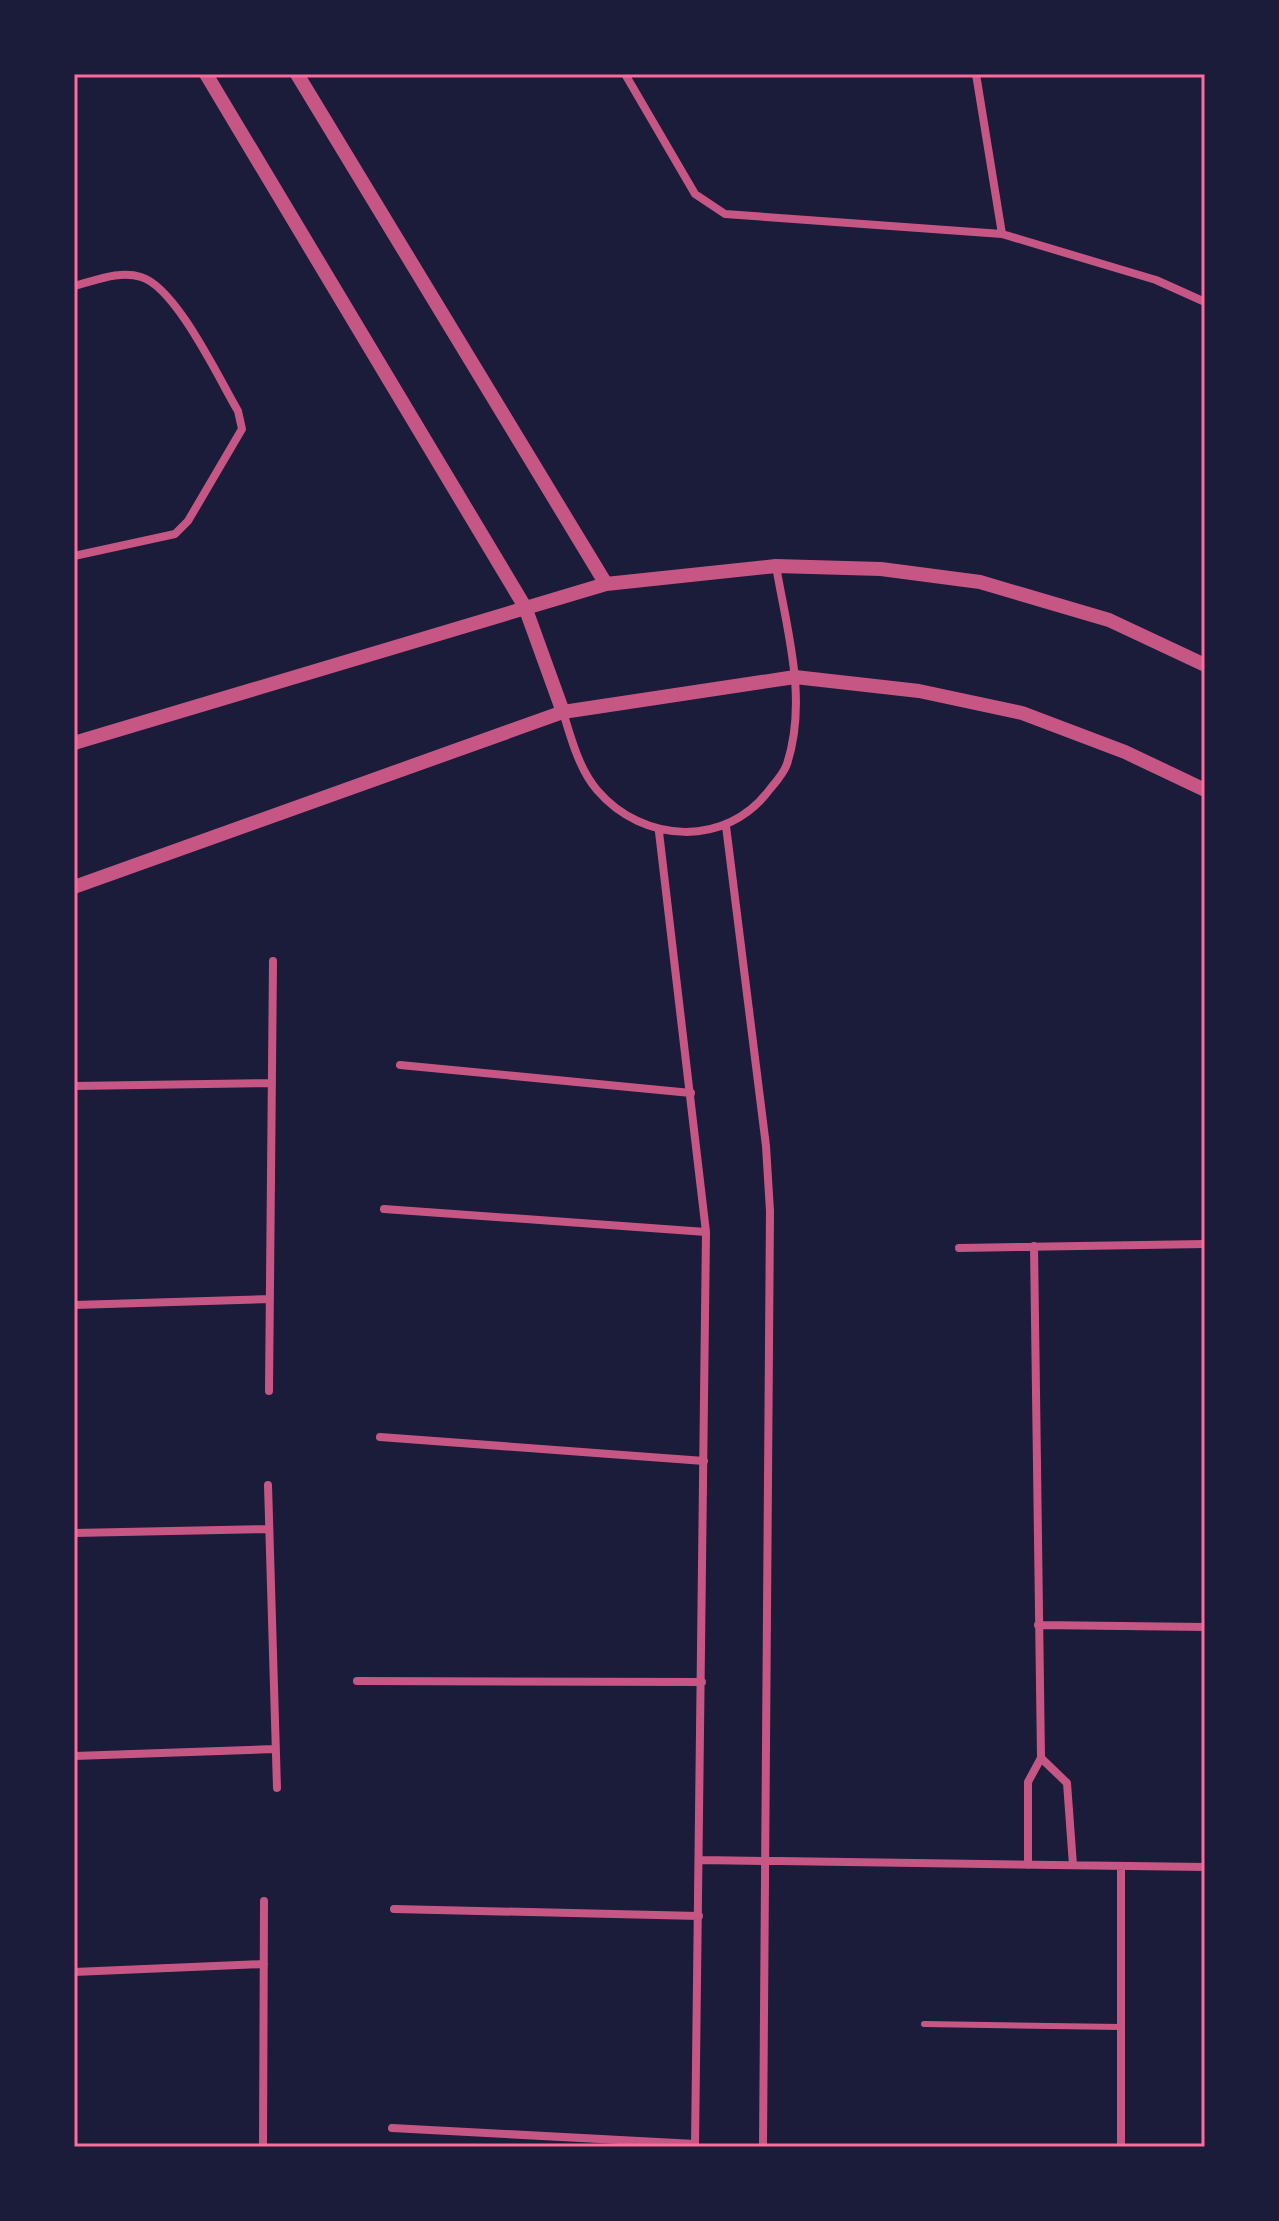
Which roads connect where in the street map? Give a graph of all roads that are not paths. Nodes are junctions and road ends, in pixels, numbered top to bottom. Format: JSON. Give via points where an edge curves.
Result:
{"nodes":[{"id":1,"x":206,"y":74,"type":"edge"},
{"id":2,"x":297,"y":74,"type":"edge"},
{"id":3,"x":625,"y":74,"type":"edge"},
{"id":4,"x":976,"y":74,"type":"edge"},
{"id":5,"x":1002,"y":234,"type":"junction"},
{"id":6,"x":74,"y":286,"type":"edge"},
{"id":7,"x":1205,"y":302,"type":"edge"},
{"id":8,"x":74,"y":556,"type":"edge"},
{"id":9,"x":776,"y":566,"type":"junction"},
{"id":10,"x":606,"y":584,"type":"junction"},
{"id":11,"x":525,"y":607,"type":"junction"},
{"id":12,"x":1205,"y":665,"type":"edge"},
{"id":13,"x":795,"y":677,"type":"junction"},
{"id":14,"x":563,"y":712,"type":"junction"},
{"id":15,"x":74,"y":743,"type":"edge"},
{"id":16,"x":1205,"y":790,"type":"edge"},
{"id":17,"x":726,"y":826,"type":"junction"},
{"id":18,"x":659,"y":832,"type":"junction"},
{"id":19,"x":74,"y":887,"type":"edge"},
{"id":20,"x":273,"y":961,"type":"dead end"},
{"id":21,"x":400,"y":1065,"type":"dead end"},
{"id":22,"x":272,"y":1083,"type":"junction"},
{"id":23,"x":74,"y":1086,"type":"edge"},
{"id":24,"x":691,"y":1093,"type":"junction"},
{"id":25,"x":384,"y":1209,"type":"dead end"},
{"id":26,"x":706,"y":1232,"type":"junction"},
{"id":27,"x":1205,"y":1244,"type":"edge"},
{"id":28,"x":1034,"y":1246,"type":"junction"},
{"id":29,"x":959,"y":1248,"type":"dead end"},
{"id":30,"x":270,"y":1299,"type":"junction"},
{"id":31,"x":74,"y":1305,"type":"edge"},
{"id":32,"x":269,"y":1391,"type":"dead end"},
{"id":33,"x":380,"y":1437,"type":"dead end"},
{"id":34,"x":704,"y":1461,"type":"junction"},
{"id":35,"x":268,"y":1485,"type":"dead end"},
{"id":36,"x":268,"y":1529,"type":"junction"},
{"id":37,"x":74,"y":1533,"type":"edge"},
{"id":38,"x":1038,"y":1625,"type":"junction"},
{"id":39,"x":1205,"y":1627,"type":"edge"},
{"id":40,"x":357,"y":1681,"type":"dead end"},
{"id":41,"x":702,"y":1682,"type":"junction"},
{"id":42,"x":274,"y":1749,"type":"junction"},
{"id":43,"x":74,"y":1756,"type":"edge"},
{"id":44,"x":1041,"y":1758,"type":"junction"},
{"id":45,"x":277,"y":1788,"type":"dead end"},
{"id":46,"x":700,"y":1860,"type":"junction"},
{"id":47,"x":768,"y":1861,"type":"junction"},
{"id":48,"x":1028,"y":1865,"type":"junction"},
{"id":49,"x":1073,"y":1865,"type":"junction"},
{"id":50,"x":1121,"y":1866,"type":"junction"},
{"id":51,"x":1205,"y":1867,"type":"edge"},
{"id":52,"x":264,"y":1901,"type":"dead end"},
{"id":53,"x":394,"y":1909,"type":"dead end"},
{"id":54,"x":699,"y":1916,"type":"junction"},
{"id":55,"x":264,"y":1964,"type":"junction"},
{"id":56,"x":74,"y":1972,"type":"edge"},
{"id":57,"x":924,"y":2024,"type":"dead end"},
{"id":58,"x":1121,"y":2027,"type":"junction"},
{"id":59,"x":392,"y":2128,"type":"dead end"},
{"id":60,"x":695,"y":2145,"type":"edge"},
{"id":61,"x":263,"y":2147,"type":"edge"},
{"id":62,"x":763,"y":2147,"type":"edge"},
{"id":63,"x":1121,"y":2147,"type":"edge"}],
"edges":[{"from":1,"to":11,"type":"street"},
{"from":2,"to":10,"type":"street"},
{"from":3,"to":5,"type":"street","via":[[695,194],[725,214]]},
{"from":4,"to":5,"type":"street"},
{"from":5,"to":7,"type":"street","via":[[1156,280]]},
{"from":6,"to":8,"type":"street","via":[[117,275],[142,277],[167,293],[238,411],[242,429],[175,534]]},
{"from":9,"to":10,"type":"street"},
{"from":9,"to":12,"type":"street","via":[[881,569],[980,582],[1109,620]]},
{"from":9,"to":13,"type":"street"},
{"from":10,"to":11,"type":"street"},
{"from":11,"to":14,"type":"street"},
{"from":11,"to":15,"type":"street"},
{"from":13,"to":14,"type":"street"},
{"from":13,"to":16,"type":"street","via":[[919,691],[1022,713]]},
{"from":13,"to":17,"type":"street","via":[[797,723],[786,768],[758,806]]},
{"from":14,"to":18,"type":"street","via":[[596,789],[627,817]]},
{"from":14,"to":19,"type":"street"},
{"from":17,"to":18,"type":"street"},
{"from":17,"to":47,"type":"street","via":[[770,1211]]},
{"from":18,"to":24,"type":"street"},
{"from":20,"to":22,"type":"street"},
{"from":21,"to":24,"type":"street"},
{"from":22,"to":23,"type":"street"},
{"from":22,"to":30,"type":"street"},
{"from":24,"to":26,"type":"street"},
{"from":25,"to":26,"type":"street"},
{"from":26,"to":34,"type":"street"},
{"from":27,"to":28,"type":"street"},
{"from":28,"to":29,"type":"street"},
{"from":28,"to":38,"type":"street"},
{"from":30,"to":31,"type":"street"},
{"from":30,"to":32,"type":"street"},
{"from":33,"to":34,"type":"street"},
{"from":34,"to":41,"type":"street"},
{"from":35,"to":36,"type":"street"},
{"from":36,"to":37,"type":"street"},
{"from":36,"to":42,"type":"street"},
{"from":38,"to":39,"type":"street"},
{"from":38,"to":44,"type":"street"},
{"from":40,"to":41,"type":"street"},
{"from":41,"to":46,"type":"street"},
{"from":42,"to":43,"type":"street"},
{"from":42,"to":45,"type":"street"},
{"from":44,"to":48,"type":"street","via":[[1028,1782]]},
{"from":44,"to":49,"type":"street","via":[[1067,1783]]},
{"from":46,"to":47,"type":"street"},
{"from":46,"to":54,"type":"street"},
{"from":47,"to":48,"type":"street"},
{"from":47,"to":62,"type":"street"},
{"from":48,"to":49,"type":"street"},
{"from":49,"to":50,"type":"street"},
{"from":50,"to":51,"type":"street"},
{"from":50,"to":58,"type":"street"},
{"from":52,"to":55,"type":"street"},
{"from":53,"to":54,"type":"street"},
{"from":54,"to":60,"type":"street"},
{"from":55,"to":56,"type":"street"},
{"from":55,"to":61,"type":"street"},
{"from":57,"to":58,"type":"lane"},
{"from":58,"to":63,"type":"street"},
{"from":59,"to":60,"type":"street"}]}
